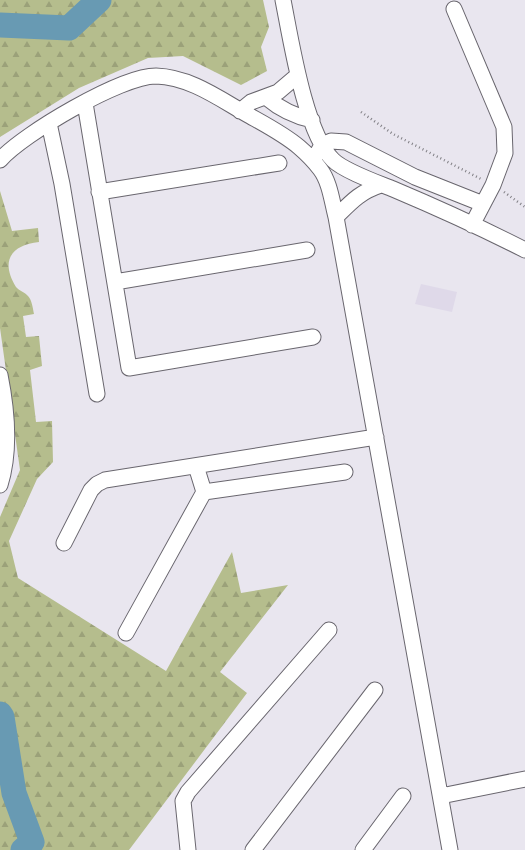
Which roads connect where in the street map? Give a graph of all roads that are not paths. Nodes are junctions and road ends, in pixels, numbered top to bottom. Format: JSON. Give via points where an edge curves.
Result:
{"nodes":[{"id":1,"x":283,"y":0,"type":"edge"},
{"id":2,"x":454,"y":9,"type":"dead end"},
{"id":3,"x":298,"y":75,"type":"junction"},
{"id":4,"x":266,"y":98,"type":"junction"},
{"id":5,"x":85,"y":103,"type":"junction"},
{"id":6,"x":240,"y":111,"type":"junction"},
{"id":7,"x":312,"y":120,"type":"junction"},
{"id":8,"x":49,"y":123,"type":"junction"},
{"id":9,"x":322,"y":145,"type":"junction"},
{"id":10,"x":310,"y":158,"type":"junction"},
{"id":11,"x":0,"y":160,"type":"edge"},
{"id":12,"x":279,"y":163,"type":"dead end"},
{"id":13,"x":382,"y":185,"type":"junction"},
{"id":14,"x":99,"y":192,"type":"junction"},
{"id":15,"x":483,"y":204,"type":"junction"},
{"id":16,"x":336,"y":218,"type":"junction"},
{"id":17,"x":472,"y":225,"type":"junction"},
{"id":18,"x":307,"y":250,"type":"dead end"},
{"id":19,"x":525,"y":250,"type":"edge"},
{"id":20,"x":114,"y":282,"type":"junction"},
{"id":21,"x":313,"y":337,"type":"dead end"},
{"id":22,"x":0,"y":375,"type":"edge"},
{"id":23,"x":98,"y":394,"type":"dead end"},
{"id":24,"x":376,"y":437,"type":"junction"},
{"id":25,"x":196,"y":466,"type":"junction"},
{"id":26,"x":345,"y":472,"type":"dead end"},
{"id":27,"x":0,"y":484,"type":"edge"},
{"id":28,"x":204,"y":492,"type":"junction"},
{"id":29,"x":64,"y":543,"type":"dead end"},
{"id":30,"x":329,"y":630,"type":"dead end"},
{"id":31,"x":126,"y":633,"type":"dead end"},
{"id":32,"x":375,"y":690,"type":"dead end"},
{"id":33,"x":525,"y":779,"type":"edge"},
{"id":34,"x":403,"y":796,"type":"dead end"},
{"id":35,"x":441,"y":796,"type":"junction"},
{"id":36,"x":188,"y":850,"type":"edge"},
{"id":37,"x":253,"y":850,"type":"edge"},
{"id":38,"x":363,"y":850,"type":"edge"},
{"id":39,"x":450,"y":850,"type":"edge"}],
"edges":[{"from":1,"to":3,"type":"street"},
{"from":2,"to":15,"type":"street","via":[[504,127],[505,153]]},
{"from":3,"to":4,"type":"street","via":[[278,92]]},
{"from":3,"to":7,"type":"street"},
{"from":4,"to":6,"type":"street","via":[[251,102]]},
{"from":4,"to":7,"type":"street","via":[[292,114]]},
{"from":5,"to":6,"type":"street","via":[[126,83],[155,76],[177,79],[200,88]]},
{"from":5,"to":8,"type":"street"},
{"from":5,"to":14,"type":"street"},
{"from":6,"to":10,"type":"street","via":[[298,146]]},
{"from":7,"to":9,"type":"street","via":[[316,137]]},
{"from":8,"to":11,"type":"street","via":[[7,152]]},
{"from":8,"to":23,"type":"street"},
{"from":9,"to":10,"type":"street","via":[[317,154]]},
{"from":9,"to":13,"type":"street","via":[[333,161]]},
{"from":9,"to":15,"type":"street","via":[[331,141],[346,142],[415,177]]},
{"from":10,"to":16,"type":"street","via":[[321,170]]},
{"from":12,"to":14,"type":"street"},
{"from":13,"to":16,"type":"street","via":[[354,198]]},
{"from":13,"to":17,"type":"street"},
{"from":14,"to":20,"type":"street"},
{"from":15,"to":17,"type":"street"},
{"from":16,"to":24,"type":"street"},
{"from":17,"to":19,"type":"street"},
{"from":18,"to":20,"type":"street"},
{"from":20,"to":21,"type":"street","via":[[129,368]]},
{"from":22,"to":27,"type":"street","via":[[7,436],[5,470]]},
{"from":24,"to":25,"type":"street"},
{"from":24,"to":35,"type":"street"},
{"from":25,"to":28,"type":"street"},
{"from":25,"to":29,"type":"street","via":[[105,480],[97,484],[91,490]]},
{"from":26,"to":28,"type":"street"},
{"from":28,"to":31,"type":"street"},
{"from":30,"to":36,"type":"street","via":[[188,792],[183,801]]},
{"from":32,"to":37,"type":"street"},
{"from":33,"to":35,"type":"street"},
{"from":34,"to":38,"type":"street"},
{"from":35,"to":39,"type":"street"}]}
